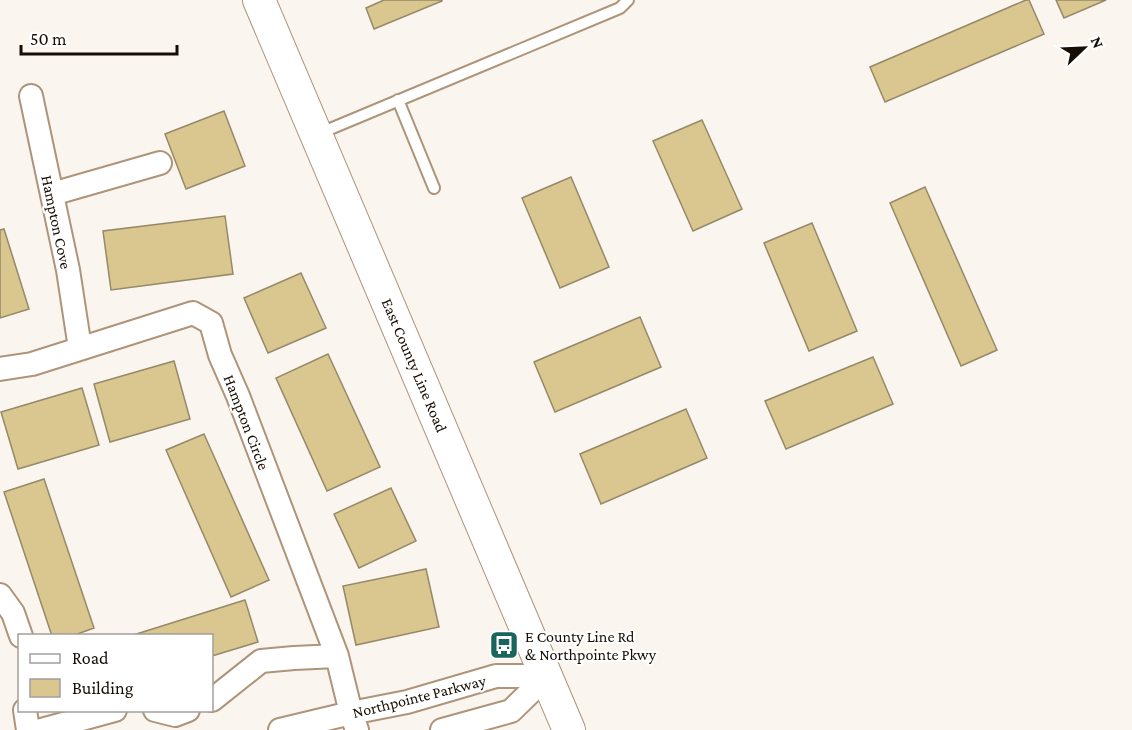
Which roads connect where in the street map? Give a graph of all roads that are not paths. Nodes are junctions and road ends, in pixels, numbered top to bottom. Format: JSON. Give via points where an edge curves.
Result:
{"nodes":[{"id":1,"x":259,"y":0,"type":"edge"},
{"id":2,"x":628,"y":0,"type":"edge"},
{"id":3,"x":31,"y":96,"type":"dead end"},
{"id":4,"x":398,"y":100,"type":"junction"},
{"id":5,"x":316,"y":134,"type":"junction"},
{"id":6,"x":160,"y":164,"type":"dead end"},
{"id":7,"x":434,"y":188,"type":"dead end"},
{"id":8,"x":52,"y":194,"type":"junction"},
{"id":9,"x":80,"y":348,"type":"junction"},
{"id":10,"x":0,"y":369,"type":"edge"},
{"id":11,"x":0,"y":595,"type":"edge"},
{"id":12,"x":20,"y":634,"type":"edge"},
{"id":13,"x":337,"y":656,"type":"junction"},
{"id":14,"x":547,"y":676,"type":"junction"},
{"id":15,"x":213,"y":699,"type":"edge"},
{"id":16,"x":25,"y":712,"type":"edge"},
{"id":17,"x":111,"y":712,"type":"edge"},
{"id":18,"x":161,"y":712,"type":"edge"},
{"id":19,"x":184,"y":712,"type":"edge"},
{"id":20,"x":354,"y":722,"type":"edge"},
{"id":21,"x":28,"y":730,"type":"edge"},
{"id":22,"x":41,"y":730,"type":"edge"},
{"id":23,"x":279,"y":730,"type":"edge"},
{"id":24,"x":442,"y":730,"type":"edge"},
{"id":25,"x":569,"y":730,"type":"edge"}],
"edges":[{"from":1,"to":5,"type":"main road","name":"East County Line Road"},
{"from":2,"to":4,"type":"lane","via":[[620,8]]},
{"from":3,"to":8,"type":"street","name":"Hampton Cove"},
{"from":4,"to":5,"type":"lane"},
{"from":4,"to":7,"type":"lane"},
{"from":5,"to":14,"type":"main road","name":"East County Line Road"},
{"from":6,"to":8,"type":"street"},
{"from":8,"to":9,"type":"street","name":"Hampton Cove"},
{"from":9,"to":10,"type":"street","name":"Hampton Circle","via":[[32,364]]},
{"from":9,"to":13,"type":"street","name":"Hampton Circle","via":[[193,313],[211,323]]},
{"from":11,"to":12,"type":"street","via":[[13,613]]},
{"from":13,"to":15,"type":"street","via":[[261,661]]},
{"from":13,"to":20,"type":"street","name":"Hampton Circle"},
{"from":14,"to":20,"type":"street","name":"Northpointe Parkway","via":[[495,676]]},
{"from":14,"to":24,"type":"street","via":[[512,711]]},
{"from":14,"to":25,"type":"main road","name":"East County Line Road"},
{"from":16,"to":21,"type":"street"},
{"from":17,"to":22,"type":"street"},
{"from":18,"to":19,"type":"street"},
{"from":20,"to":23,"type":"street","name":"Northpointe Parkway"}]}
